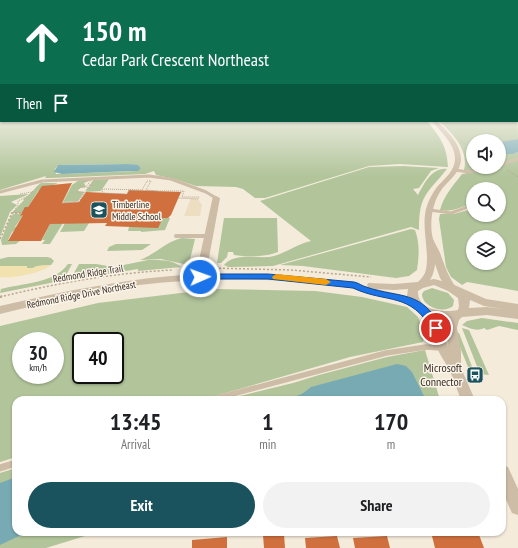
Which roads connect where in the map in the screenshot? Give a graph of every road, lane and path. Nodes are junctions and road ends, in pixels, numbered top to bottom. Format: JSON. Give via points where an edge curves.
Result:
{"nodes":[{"id":1,"x":438,"y":126,"type":"edge"},
{"id":2,"x":518,"y":139,"type":"edge"},
{"id":3,"x":461,"y":141,"type":"dead end"},
{"id":4,"x":506,"y":141,"type":"edge"},
{"id":5,"x":466,"y":144,"type":"edge"},
{"id":6,"x":506,"y":154,"type":"edge"},
{"id":7,"x":511,"y":154,"type":"dead end"},
{"id":8,"x":518,"y":159,"type":"edge"},
{"id":9,"x":506,"y":163,"type":"edge"},
{"id":10,"x":506,"y":169,"type":"edge"},
{"id":11,"x":455,"y":170,"type":"junction"},
{"id":12,"x":466,"y":172,"type":"edge"},
{"id":13,"x":518,"y":177,"type":"edge"},
{"id":14,"x":91,"y":180,"type":"joint"},
{"id":15,"x":35,"y":188,"type":"dead end"},
{"id":16,"x":158,"y":191,"type":"junction"},
{"id":17,"x":182,"y":191,"type":"junction"},
{"id":18,"x":0,"y":192,"type":"edge"},
{"id":19,"x":216,"y":198,"type":"joint"},
{"id":20,"x":464,"y":208,"type":"dead end"},
{"id":21,"x":430,"y":210,"type":"junction"},
{"id":22,"x":22,"y":213,"type":"dead end"},
{"id":23,"x":11,"y":214,"type":"junction"},
{"id":24,"x":176,"y":236,"type":"dead end"},
{"id":25,"x":208,"y":236,"type":"junction"},
{"id":26,"x":0,"y":239,"type":"edge"},
{"id":27,"x":430,"y":243,"type":"junction"},
{"id":28,"x":225,"y":268,"type":"dead end"},
{"id":29,"x":178,"y":270,"type":"dead end"},
{"id":30,"x":200,"y":277,"type":"junction"},
{"id":31,"x":374,"y":278,"type":"dead end"},
{"id":32,"x":419,"y":284,"type":"junction"},
{"id":33,"x":354,"y":285,"type":"junction"},
{"id":34,"x":454,"y":288,"type":"junction"},
{"id":35,"x":0,"y":297,"type":"edge"},
{"id":36,"x":419,"y":307,"type":"junction"},
{"id":37,"x":518,"y":308,"type":"edge"},
{"id":38,"x":0,"y":310,"type":"edge"},
{"id":39,"x":459,"y":314,"type":"junction"},
{"id":40,"x":518,"y":315,"type":"edge"},
{"id":41,"x":443,"y":348,"type":"junction"},
{"id":42,"x":456,"y":368,"type":"junction"},
{"id":43,"x":225,"y":396,"type":"edge"},
{"id":44,"x":466,"y":396,"type":"edge"},
{"id":45,"x":12,"y":464,"type":"edge"},
{"id":46,"x":0,"y":468,"type":"edge"},
{"id":47,"x":506,"y":482,"type":"edge"},
{"id":48,"x":518,"y":507,"type":"edge"}],
"edges":[{"from":1,"to":11,"type":"street","via":[[456,148],[458,159]]},
{"from":2,"to":4,"type":"path"},
{"from":3,"to":5,"type":"path"},
{"from":6,"to":7,"type":"path"},
{"from":8,"to":9,"type":"lane"},
{"from":10,"to":13,"type":"path"},
{"from":11,"to":12,"type":"lane"},
{"from":11,"to":21,"type":"street","via":[[436,193]]},
{"from":14,"to":14,"type":"path","via":[[94,180],[89,186],[93,186],[88,188],[79,202],[62,203],[78,201],[84,192],[77,192],[80,188],[86,187]]},
{"from":15,"to":23,"type":"path","via":[[28,196],[18,201]]},
{"from":16,"to":16,"type":"path","via":[[129,190],[127,194],[101,191],[103,189],[142,190],[147,181],[151,181],[146,190]]},
{"from":16,"to":17,"type":"path"},
{"from":17,"to":17,"type":"path","via":[[182,197],[199,197],[178,198]]},
{"from":18,"to":19,"type":"lane","via":[[46,180],[153,176],[171,179]]},
{"from":19,"to":25,"type":"street"},
{"from":20,"to":21,"type":"lane","via":[[451,213]]},
{"from":21,"to":27,"type":"street"},
{"from":22,"to":23,"type":"path"},
{"from":23,"to":26,"type":"path"},
{"from":24,"to":25,"type":"lane"},
{"from":25,"to":30,"type":"street"},
{"from":27,"to":32,"type":"street","via":[[430,271],[426,280]]},
{"from":27,"to":34,"type":"street","via":[[436,251],[440,272]]},
{"from":28,"to":31,"type":"path","via":[[297,269]]},
{"from":29,"to":35,"type":"path","name":"Redmond Ridge Trail","via":[[59,284]]},
{"from":30,"to":33,"type":"street","name":"Redmond Ridge Drive Northeast","via":[[268,276]]},
{"from":30,"to":38,"type":"street","name":"Redmond Ridge Drive Northeast","via":[[106,287]]},
{"from":32,"to":33,"type":"street","name":"Redmond Ridge Drive Northeast","via":[[394,287]]},
{"from":32,"to":34,"type":"street","name":"Redmond Ridge Drive Northeast","via":[[434,282]]},
{"from":32,"to":36,"type":"street","via":[[411,291],[412,298]]},
{"from":33,"to":36,"type":"street","name":"Redmond Ridge Drive Northeast","via":[[364,290],[402,297]]},
{"from":34,"to":37,"type":"street","name":"Redmond Ridge Drive Northeast","via":[[484,302]]},
{"from":34,"to":39,"type":"street","via":[[465,300],[466,305]]},
{"from":36,"to":39,"type":"street","name":"Redmond Ridge Drive Northeast","via":[[442,316]]},
{"from":36,"to":41,"type":"street","via":[[431,318]]},
{"from":39,"to":40,"type":"street","name":"Redmond Ridge Drive Northeast","via":[[487,311]]},
{"from":39,"to":42,"type":"street","via":[[451,322],[450,330],[456,349]]},
{"from":41,"to":42,"type":"street"},
{"from":41,"to":43,"type":"lane","via":[[426,347],[386,353]]},
{"from":42,"to":44,"type":"street"},
{"from":45,"to":46,"type":"lane"},
{"from":47,"to":48,"type":"street"}]}
